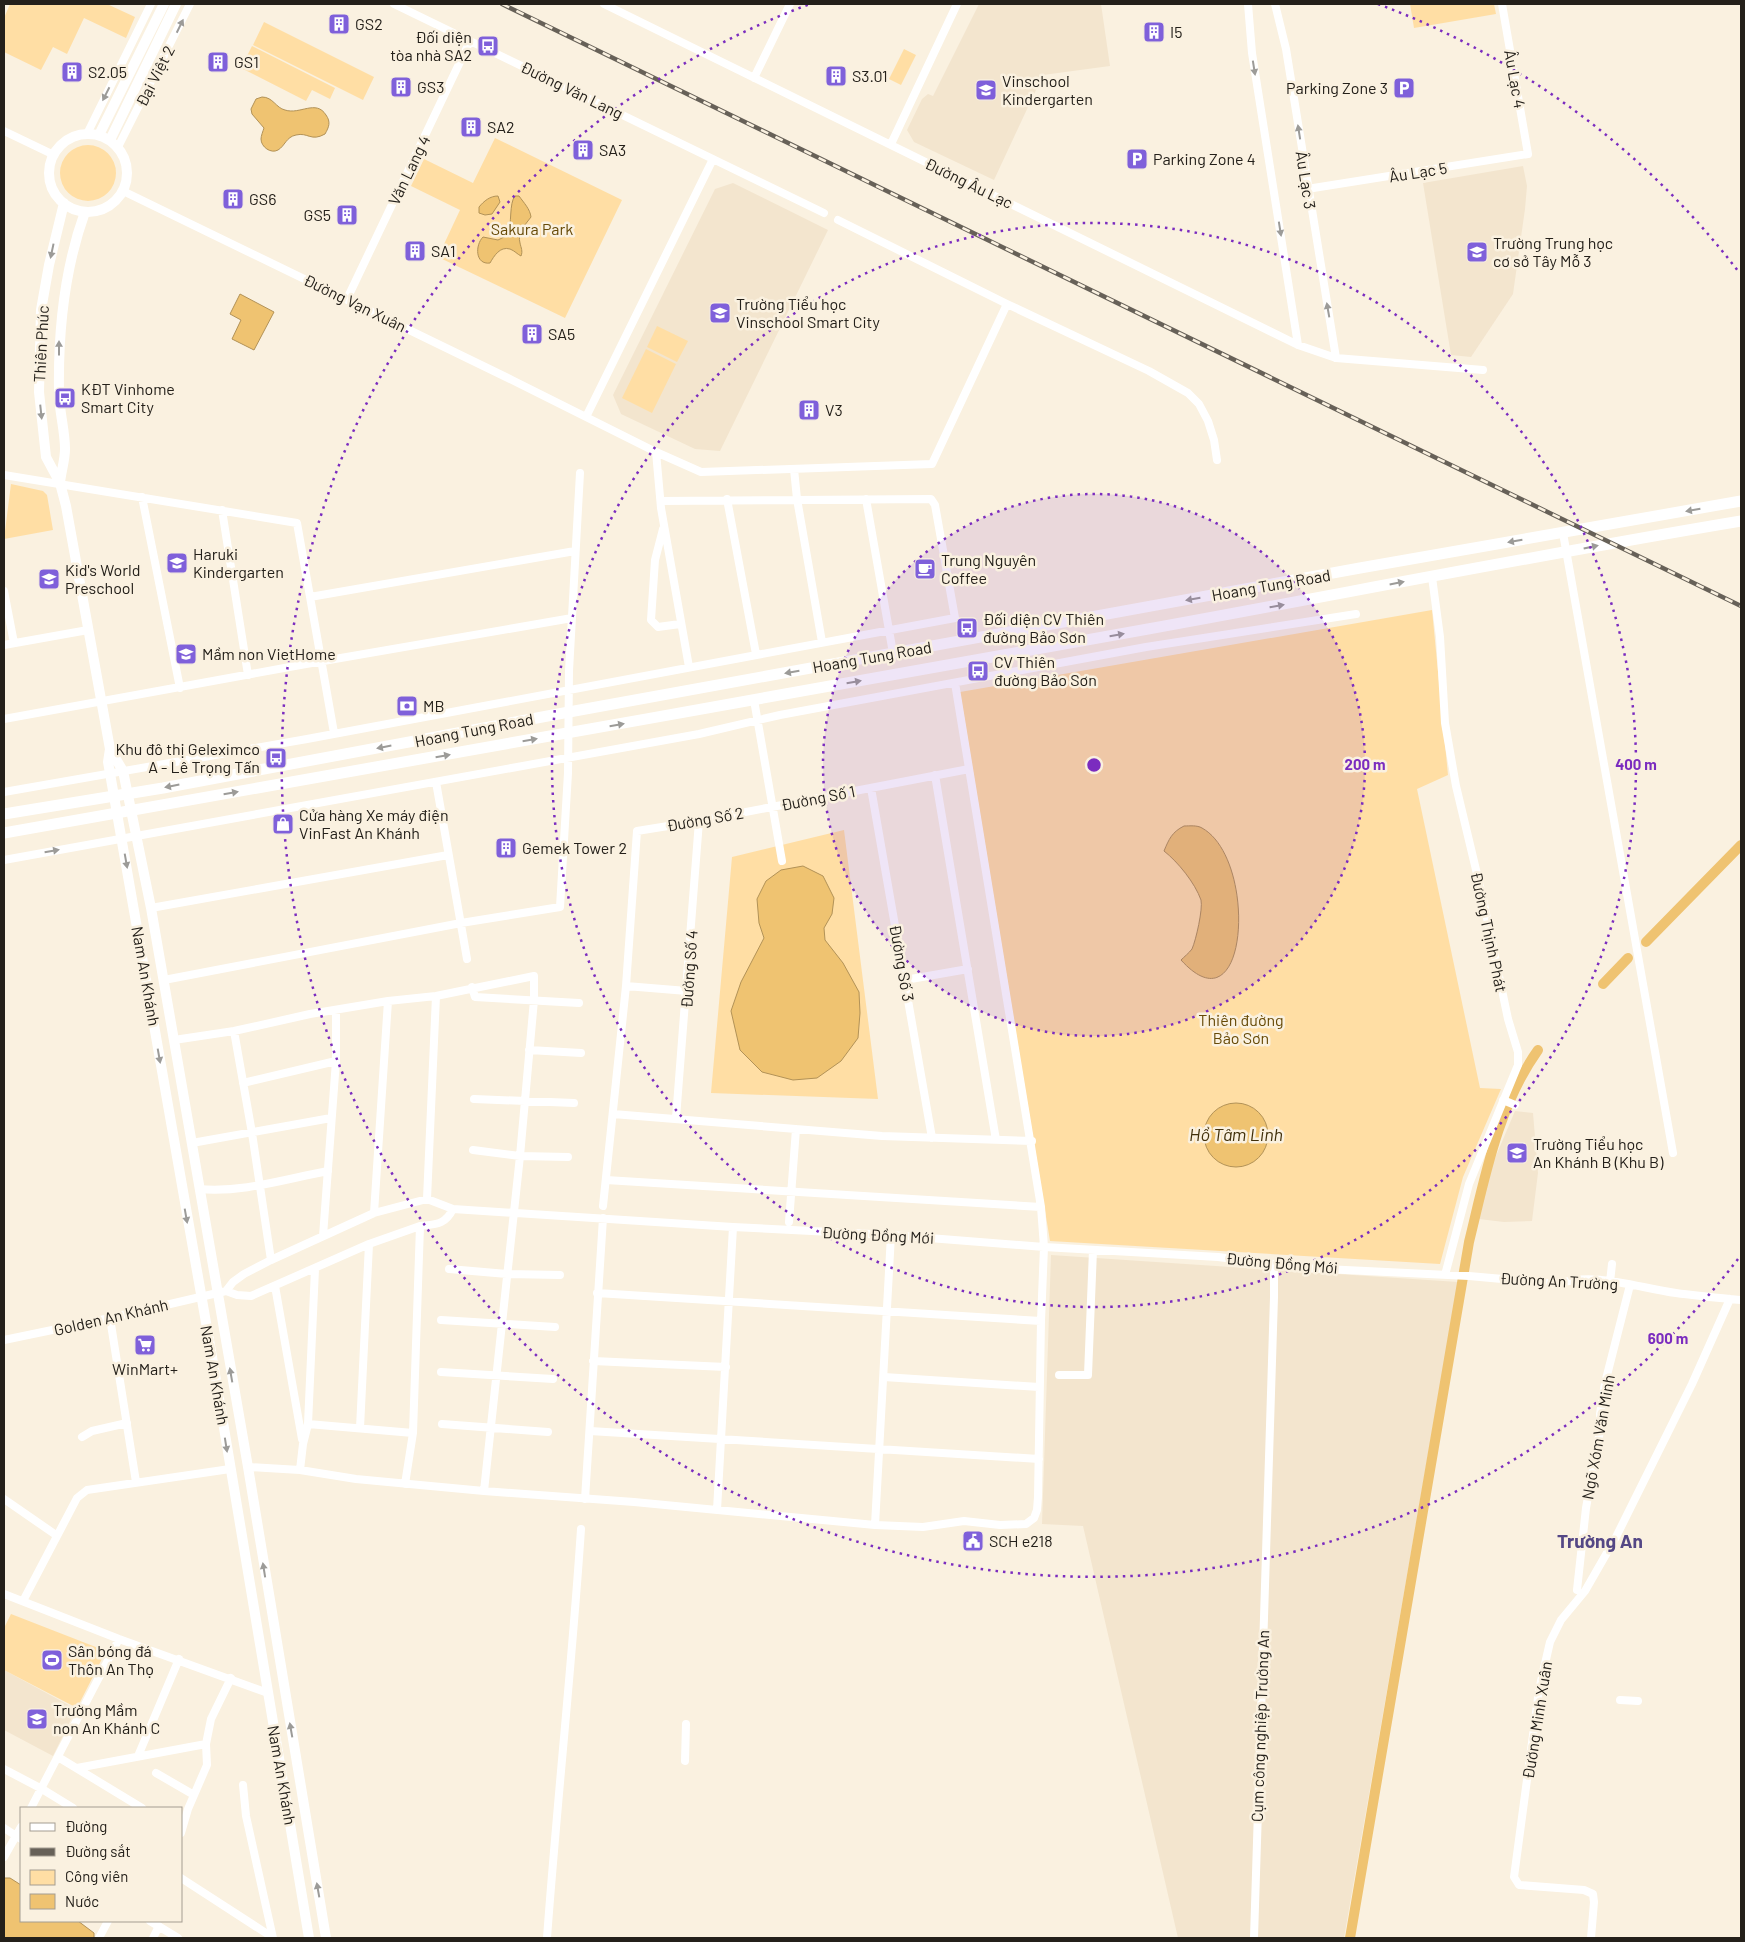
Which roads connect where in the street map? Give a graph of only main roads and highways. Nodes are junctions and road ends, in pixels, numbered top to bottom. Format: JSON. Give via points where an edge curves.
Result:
{"nodes":[{"id":1,"x":1741,"y":501,"type":"edge"},
{"id":2,"x":1741,"y":521,"type":"edge"},
{"id":3,"x":1344,"y":571,"type":"junction"},
{"id":4,"x":1349,"y":593,"type":"junction"},
{"id":5,"x":1168,"y":603,"type":"junction"},
{"id":6,"x":1172,"y":624,"type":"junction"},
{"id":7,"x":4,"y":814,"type":"edge"},
{"id":8,"x":4,"y":833,"type":"edge"}],
"edges":[{"from":1,"to":3,"type":"main road","name":"Hoang Tung Road","one_way":true},
{"from":4,"to":2,"type":"main road","name":"Hoang Tung Road","one_way":true},
{"from":3,"to":4,"type":"main road"},
{"from":3,"to":5,"type":"main road","name":"Hoang Tung Road","one_way":true},
{"from":6,"to":4,"type":"main road","name":"Hoang Tung Road","one_way":true},
{"from":5,"to":6,"type":"main road"},
{"from":5,"to":7,"type":"main road","name":"Hoang Tung Road","one_way":true},
{"from":8,"to":6,"type":"main road","name":"Hoang Tung Road","one_way":true}]}
